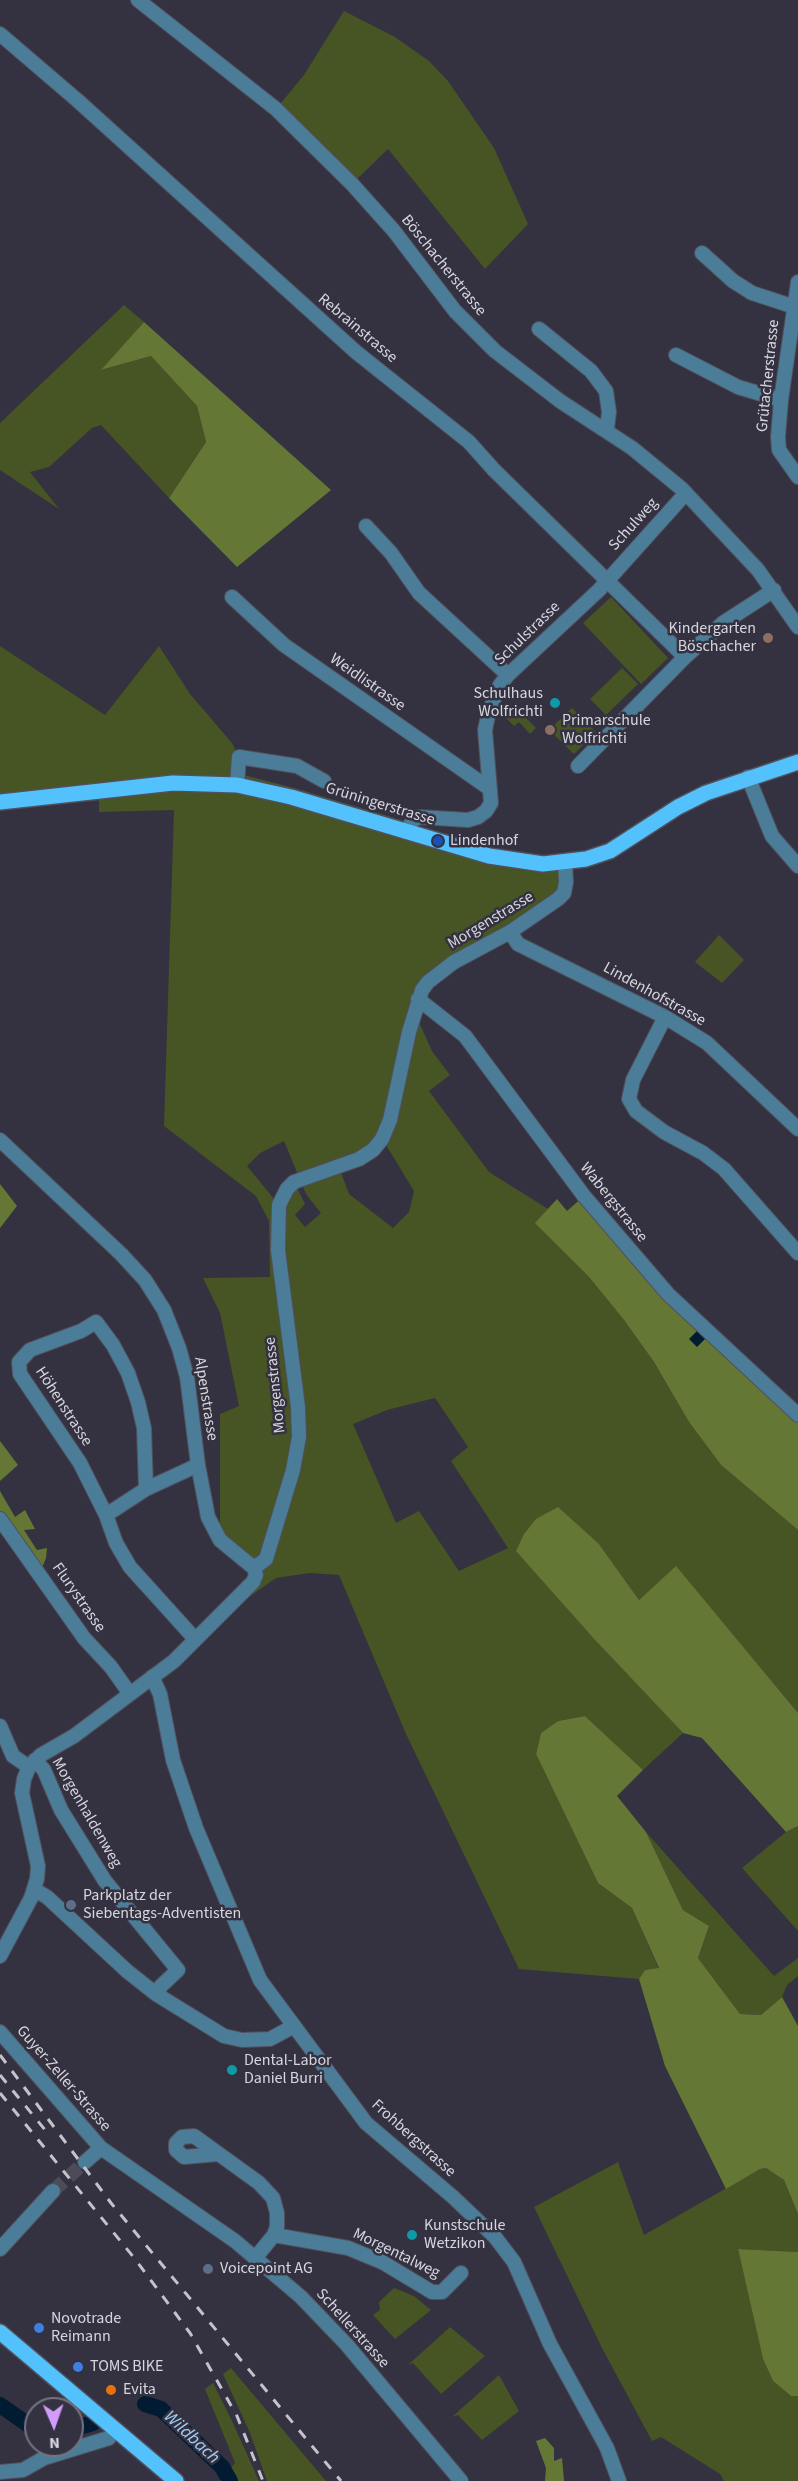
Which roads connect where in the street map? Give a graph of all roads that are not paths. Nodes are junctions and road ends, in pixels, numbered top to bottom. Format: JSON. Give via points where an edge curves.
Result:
{"nodes":[{"id":1,"x":138,"y":0,"type":"edge"},
{"id":2,"x":0,"y":34,"type":"edge"},
{"id":3,"x":702,"y":253,"type":"dead end"},
{"id":4,"x":798,"y":282,"type":"edge"},
{"id":5,"x":796,"y":308,"type":"edge"},
{"id":6,"x":539,"y":329,"type":"dead end"},
{"id":7,"x":676,"y":355,"type":"dead end"},
{"id":8,"x":792,"y":368,"type":"edge"},
{"id":9,"x":781,"y":400,"type":"junction"},
{"id":10,"x":607,"y":429,"type":"junction"},
{"id":11,"x":798,"y":477,"type":"edge"},
{"id":12,"x":686,"y":493,"type":"junction"},
{"id":13,"x":366,"y":526,"type":"dead end"},
{"id":14,"x":607,"y":580,"type":"junction"},
{"id":15,"x":774,"y":590,"type":"junction"},
{"id":16,"x":232,"y":597,"type":"dead end"},
{"id":17,"x":798,"y":627,"type":"edge"},
{"id":18,"x":685,"y":657,"type":"junction"},
{"id":19,"x":508,"y":675,"type":"junction"},
{"id":20,"x":798,"y":762,"type":"edge"},
{"id":21,"x":579,"y":766,"type":"dead end"},
{"id":22,"x":748,"y":777,"type":"junction"},
{"id":23,"x":324,"y":781,"type":"dead end"},
{"id":24,"x":237,"y":785,"type":"junction"},
{"id":25,"x":490,"y":789,"type":"junction"},
{"id":26,"x":0,"y":802,"type":"edge"},
{"id":27,"x":406,"y":832,"type":"junction"},
{"id":28,"x":565,"y":863,"type":"junction"},
{"id":29,"x":798,"y":866,"type":"edge"},
{"id":30,"x":510,"y":932,"type":"junction"},
{"id":31,"x":418,"y":999,"type":"junction"},
{"id":32,"x":665,"y":1017,"type":"junction"},
{"id":33,"x":798,"y":1128,"type":"edge"},
{"id":34,"x":0,"y":1140,"type":"edge"},
{"id":35,"x":798,"y":1253,"type":"edge"},
{"id":36,"x":798,"y":1415,"type":"edge"},
{"id":37,"x":198,"y":1465,"type":"junction"},
{"id":38,"x":146,"y":1489,"type":"junction"},
{"id":39,"x":105,"y":1515,"type":"junction"},
{"id":40,"x":0,"y":1519,"type":"edge"},
{"id":41,"x":255,"y":1568,"type":"junction"},
{"id":42,"x":195,"y":1639,"type":"junction"},
{"id":43,"x":152,"y":1677,"type":"junction"},
{"id":44,"x":130,"y":1694,"type":"junction"},
{"id":45,"x":0,"y":1726,"type":"edge"},
{"id":46,"x":32,"y":1763,"type":"junction"},
{"id":47,"x":35,"y":1890,"type":"junction"},
{"id":48,"x":0,"y":1956,"type":"edge"},
{"id":49,"x":156,"y":1994,"type":"junction"},
{"id":50,"x":294,"y":2026,"type":"junction"},
{"id":51,"x":0,"y":2032,"type":"edge"},
{"id":52,"x":101,"y":2148,"type":"junction"},
{"id":53,"x":218,"y":2154,"type":"dead end"},
{"id":54,"x":85,"y":2162,"type":"tunnel mouth"},
{"id":55,"x":53,"y":2191,"type":"tunnel mouth"},
{"id":56,"x":274,"y":2235,"type":"junction"},
{"id":57,"x":0,"y":2249,"type":"edge"},
{"id":58,"x":256,"y":2257,"type":"junction"},
{"id":59,"x":461,"y":2273,"type":"dead end"},
{"id":60,"x":0,"y":2332,"type":"edge"},
{"id":61,"x":109,"y":2438,"type":"dead end"},
{"id":62,"x":0,"y":2472,"type":"edge"},
{"id":63,"x":176,"y":2481,"type":"edge"},
{"id":64,"x":461,"y":2481,"type":"edge"},
{"id":65,"x":619,"y":2481,"type":"edge"}],
"edges":[{"from":1,"to":10,"type":"street","name":"Böschacherstrasse","via":[[276,109],[352,184],[394,231],[455,311],[495,351],[560,401]]},
{"from":2,"to":14,"type":"street","name":"Rebrainstrasse","via":[[356,352],[469,442]]},
{"from":3,"to":5,"type":"street","via":[[752,293]]},
{"from":4,"to":5,"type":"street","name":"Grütacherstrasse"},
{"from":5,"to":8,"type":"street","name":"Grütacherstrasse"},
{"from":6,"to":10,"type":"street","via":[[591,371],[606,391]]},
{"from":7,"to":9,"type":"street","via":[[738,387]]},
{"from":8,"to":9,"type":"street","name":"Grütacherstrasse"},
{"from":9,"to":11,"type":"street","name":"Grütacherstrasse","via":[[779,450]]},
{"from":10,"to":12,"type":"street","name":"Böschacherstrasse"},
{"from":12,"to":14,"type":"street","name":"Schulweg"},
{"from":12,"to":15,"type":"street","name":"Böschacherstrasse"},
{"from":13,"to":19,"type":"street","via":[[419,592]]},
{"from":14,"to":18,"type":"street","name":"Rebrainstrasse"},
{"from":14,"to":19,"type":"street","name":"Schulstrasse"},
{"from":15,"to":17,"type":"street","name":"Böschacherstrasse"},
{"from":15,"to":18,"type":"street","via":[[723,623]]},
{"from":16,"to":25,"type":"street","name":"Weidlistrasse","via":[[284,645]]},
{"from":18,"to":21,"type":"street"},
{"from":19,"to":25,"type":"street","name":"Schulstrasse","via":[[486,721]]},
{"from":20,"to":22,"type":"main road","name":"Grüningerstrasse"},
{"from":22,"to":28,"type":"main road","name":"Grüningerstrasse","via":[[687,802],[610,851]]},
{"from":22,"to":29,"type":"street","via":[[772,836]]},
{"from":23,"to":24,"type":"street","via":[[297,766],[239,758]]},
{"from":24,"to":26,"type":"main road","name":"Grüningerstrasse","via":[[173,783]]},
{"from":24,"to":27,"type":"main road","name":"Grüningerstrasse","via":[[291,796]]},
{"from":25,"to":27,"type":"street","name":"Schulstrasse","via":[[491,803],[478,817],[420,817],[413,820]]},
{"from":27,"to":28,"type":"main road","name":"Grüningerstrasse","via":[[499,859]]},
{"from":28,"to":30,"type":"street","name":"Morgenstrasse","via":[[564,893]]},
{"from":30,"to":31,"type":"street","name":"Morgenstrasse","via":[[453,962],[428,982]]},
{"from":30,"to":32,"type":"street","name":"Lindenhofstrasse","via":[[518,944]]},
{"from":31,"to":36,"type":"street","name":"Wabergstrasse","via":[[465,1036],[584,1196],[668,1294]]},
{"from":31,"to":41,"type":"street","name":"Morgenstrasse","via":[[390,1120],[382,1139],[359,1159],[294,1182],[279,1205],[278,1250],[299,1437],[266,1559]]},
{"from":32,"to":33,"type":"street","name":"Lindenhofstrasse","via":[[708,1044]]},
{"from":32,"to":35,"type":"street","via":[[633,1080],[629,1099],[636,1111],[664,1132],[703,1152],[724,1169]]},
{"from":34,"to":37,"type":"street","name":"Alpenstrasse","via":[[121,1254],[145,1280],[164,1310],[188,1377]]},
{"from":37,"to":38,"type":"street"},
{"from":37,"to":41,"type":"street","name":"Alpenstrasse","via":[[214,1530]]},
{"from":38,"to":39,"type":"street"},
{"from":38,"to":39,"type":"street","name":"Höhenstrasse","via":[[144,1428],[138,1402],[128,1373],[96,1322],[30,1350],[19,1362],[20,1374],[80,1463]]},
{"from":39,"to":42,"type":"street","name":"Höhenstrasse","via":[[130,1567]]},
{"from":40,"to":44,"type":"street","name":"Flurystrasse","via":[[84,1638]]},
{"from":41,"to":42,"type":"street","name":"Morgenstrasse","via":[[253,1582]]},
{"from":42,"to":43,"type":"street","name":"Morgenstrasse"},
{"from":43,"to":44,"type":"street","name":"Morgenstrasse"},
{"from":43,"to":50,"type":"street","name":"Frohbergstrasse","via":[[160,1694],[173,1760],[196,1828],[250,1960]]},
{"from":44,"to":46,"type":"street","name":"Morgenstrasse"},
{"from":45,"to":46,"type":"street","via":[[13,1756]]},
{"from":46,"to":47,"type":"street","via":[[22,1793],[38,1866]]},
{"from":46,"to":49,"type":"street","name":"Morgenhaldenweg","via":[[44,1770],[61,1810],[105,1881],[178,1970]]},
{"from":47,"to":48,"type":"street"},
{"from":47,"to":49,"type":"street"},
{"from":49,"to":50,"type":"street","via":[[224,2036],[270,2039]]},
{"from":50,"to":65,"type":"street","name":"Frohbergstrasse","via":[[366,2123],[453,2197],[495,2237],[514,2262],[550,2344],[607,2448]]},
{"from":51,"to":52,"type":"street","name":"Guyer-Zeller-Strasse"},
{"from":52,"to":54,"type":"street"},
{"from":52,"to":58,"type":"street","name":"Schellerstrasse"},
{"from":53,"to":56,"type":"street","via":[[273,2198],[278,2220]]},
{"from":55,"to":57,"type":"street"},
{"from":56,"to":58,"type":"street"},
{"from":56,"to":59,"type":"street","name":"Morgentalweg","via":[[348,2247],[432,2292],[442,2292]]},
{"from":58,"to":64,"type":"street","name":"Schellerstrasse","via":[[326,2323]]},
{"from":60,"to":63,"type":"main road"},
{"from":61,"to":62,"type":"street","via":[[44,2458],[23,2470]]}]}
